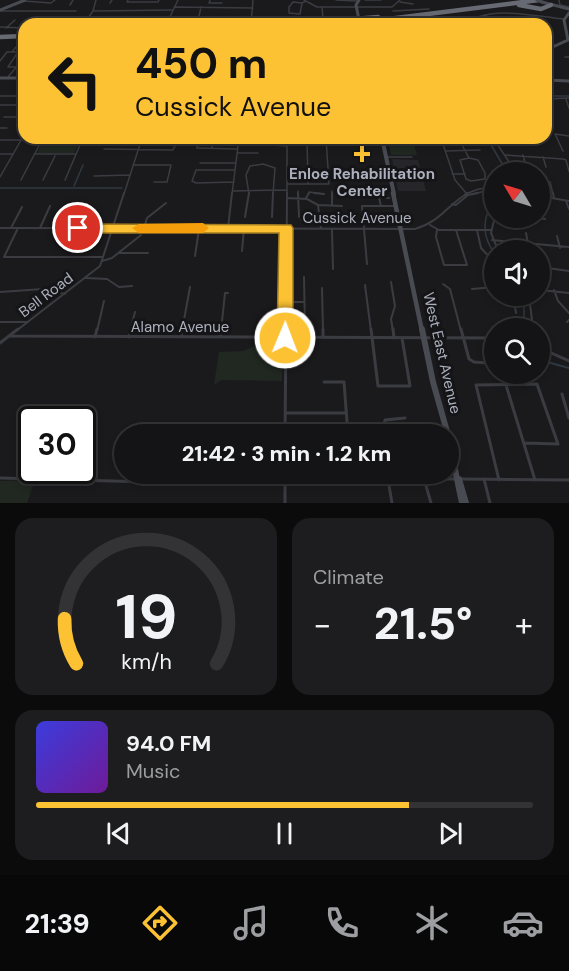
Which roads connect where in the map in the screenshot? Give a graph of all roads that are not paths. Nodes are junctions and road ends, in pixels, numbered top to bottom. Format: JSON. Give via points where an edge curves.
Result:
{"nodes":[{"id":1,"x":25,"y":0,"type":"edge"},
{"id":2,"x":35,"y":0,"type":"edge"},
{"id":3,"x":44,"y":0,"type":"edge"},
{"id":4,"x":54,"y":0,"type":"edge"},
{"id":5,"x":74,"y":0,"type":"edge"},
{"id":6,"x":96,"y":0,"type":"edge"},
{"id":7,"x":112,"y":0,"type":"edge"},
{"id":8,"x":178,"y":0,"type":"edge"},
{"id":9,"x":210,"y":0,"type":"edge"},
{"id":10,"x":253,"y":0,"type":"edge"},
{"id":11,"x":336,"y":0,"type":"edge"},
{"id":12,"x":342,"y":0,"type":"edge"},
{"id":13,"x":365,"y":0,"type":"edge"},
{"id":14,"x":381,"y":0,"type":"edge"},
{"id":15,"x":524,"y":0,"type":"edge"},
{"id":16,"x":540,"y":0,"type":"edge"},
{"id":17,"x":559,"y":0,"type":"edge"},
{"id":18,"x":128,"y":1,"type":"edge"},
{"id":19,"x":158,"y":1,"type":"edge"},
{"id":20,"x":305,"y":1,"type":"edge"},
{"id":21,"x":358,"y":1,"type":"edge"},
{"id":22,"x":400,"y":1,"type":"edge"},
{"id":23,"x":516,"y":1,"type":"edge"},
{"id":24,"x":222,"y":2,"type":"edge"},
{"id":25,"x":29,"y":3,"type":"junction"},
{"id":26,"x":40,"y":3,"type":"junction"},
{"id":27,"x":110,"y":3,"type":"dead end"},
{"id":28,"x":302,"y":3,"type":"junction"},
{"id":29,"x":413,"y":4,"type":"dead end"},
{"id":30,"x":70,"y":5,"type":"dead end"},
{"id":31,"x":548,"y":5,"type":"junction"},
{"id":32,"x":493,"y":6,"type":"junction"},
{"id":33,"x":173,"y":7,"type":"junction"},
{"id":34,"x":201,"y":7,"type":"junction"},
{"id":35,"x":221,"y":7,"type":"junction"},
{"id":36,"x":322,"y":7,"type":"junction"},
{"id":37,"x":339,"y":7,"type":"junction"},
{"id":38,"x":357,"y":7,"type":"junction"},
{"id":39,"x":392,"y":7,"type":"junction"},
{"id":40,"x":253,"y":8,"type":"junction"},
{"id":41,"x":0,"y":10,"type":"edge"},
{"id":42,"x":93,"y":10,"type":"junction"},
{"id":43,"x":172,"y":10,"type":"junction"},
{"id":44,"x":76,"y":11,"type":"dead end"},
{"id":45,"x":340,"y":11,"type":"dead end"},
{"id":46,"x":437,"y":12,"type":"junction"},
{"id":47,"x":569,"y":12,"type":"edge"},
{"id":48,"x":417,"y":15,"type":"junction"},
{"id":49,"x":484,"y":15,"type":"junction"},
{"id":50,"x":344,"y":17,"type":"dead end"},
{"id":51,"x":88,"y":18,"type":"edge"},
{"id":52,"x":169,"y":18,"type":"edge"},
{"id":53,"x":199,"y":18,"type":"edge"},
{"id":54,"x":252,"y":18,"type":"edge"},
{"id":55,"x":323,"y":18,"type":"edge"},
{"id":56,"x":337,"y":18,"type":"edge"},
{"id":57,"x":359,"y":18,"type":"edge"},
{"id":58,"x":388,"y":18,"type":"edge"},
{"id":59,"x":403,"y":18,"type":"edge"},
{"id":60,"x":472,"y":18,"type":"edge"},
{"id":61,"x":489,"y":18,"type":"edge"},
{"id":62,"x":565,"y":19,"type":"junction"},
{"id":63,"x":15,"y":20,"type":"dead end"},
{"id":64,"x":0,"y":27,"type":"edge"},
{"id":65,"x":6,"y":28,"type":"junction"},
{"id":66,"x":18,"y":28,"type":"edge"},
{"id":67,"x":0,"y":38,"type":"edge"},
{"id":68,"x":18,"y":38,"type":"edge"},
{"id":69,"x":567,"y":42,"type":"edge"},
{"id":70,"x":18,"y":44,"type":"edge"},
{"id":71,"x":554,"y":47,"type":"edge"},
{"id":72,"x":12,"y":52,"type":"junction"},
{"id":73,"x":18,"y":52,"type":"joint"},
{"id":74,"x":565,"y":57,"type":"dead end"},
{"id":75,"x":569,"y":57,"type":"edge"},
{"id":76,"x":0,"y":61,"type":"edge"},
{"id":77,"x":16,"y":67,"type":"joint"},
{"id":78,"x":0,"y":78,"type":"edge"},
{"id":79,"x":7,"y":78,"type":"junction"},
{"id":80,"x":18,"y":78,"type":"edge"},
{"id":81,"x":552,"y":80,"type":"edge"},
{"id":82,"x":569,"y":81,"type":"edge"},
{"id":83,"x":18,"y":95,"type":"edge"},
{"id":84,"x":0,"y":96,"type":"edge"},
{"id":85,"x":567,"y":99,"type":"edge"},
{"id":86,"x":0,"y":105,"type":"edge"},
{"id":87,"x":17,"y":105,"type":"edge"},
{"id":88,"x":568,"y":106,"type":"edge"},
{"id":89,"x":4,"y":117,"type":"dead end"},
{"id":90,"x":18,"y":117,"type":"edge"},
{"id":91,"x":0,"y":128,"type":"edge"},
{"id":92,"x":7,"y":128,"type":"dead end"},
{"id":93,"x":569,"y":136,"type":"edge"},
{"id":94,"x":0,"y":140,"type":"edge"},
{"id":95,"x":18,"y":140,"type":"edge"},
{"id":96,"x":19,"y":144,"type":"edge"},
{"id":97,"x":39,"y":144,"type":"edge"},
{"id":98,"x":81,"y":144,"type":"edge"},
{"id":99,"x":140,"y":144,"type":"edge"},
{"id":100,"x":178,"y":144,"type":"edge"},
{"id":101,"x":197,"y":144,"type":"edge"},
{"id":102,"x":213,"y":144,"type":"edge"},
{"id":103,"x":237,"y":144,"type":"edge"},
{"id":104,"x":307,"y":144,"type":"edge"},
{"id":105,"x":326,"y":144,"type":"edge"},
{"id":106,"x":384,"y":144,"type":"edge"},
{"id":107,"x":443,"y":144,"type":"edge"},
{"id":108,"x":454,"y":144,"type":"edge"},
{"id":109,"x":470,"y":144,"type":"edge"},
{"id":110,"x":497,"y":144,"type":"edge"},
{"id":111,"x":271,"y":145,"type":"dead end"},
{"id":112,"x":462,"y":145,"type":"junction"},
{"id":113,"x":287,"y":146,"type":"joint"},
{"id":114,"x":212,"y":148,"type":"junction"},
{"id":115,"x":237,"y":148,"type":"junction"},
{"id":116,"x":104,"y":149,"type":"dead end"},
{"id":117,"x":138,"y":149,"type":"junction"},
{"id":118,"x":480,"y":150,"type":"dead end"},
{"id":119,"x":466,"y":151,"type":"junction"},
{"id":120,"x":563,"y":151,"type":"dead end"},
{"id":121,"x":445,"y":152,"type":"junction"},
{"id":122,"x":237,"y":153,"type":"junction"},
{"id":123,"x":258,"y":153,"type":"dead end"},
{"id":124,"x":0,"y":154,"type":"edge"},
{"id":125,"x":13,"y":154,"type":"junction"},
{"id":126,"x":34,"y":154,"type":"junction"},
{"id":127,"x":55,"y":154,"type":"junction"},
{"id":128,"x":76,"y":154,"type":"junction"},
{"id":129,"x":506,"y":155,"type":"junction"},
{"id":130,"x":523,"y":155,"type":"junction"},
{"id":131,"x":387,"y":157,"type":"junction"},
{"id":132,"x":412,"y":157,"type":"dead end"},
{"id":133,"x":543,"y":157,"type":"junction"},
{"id":134,"x":469,"y":158,"type":"junction"},
{"id":135,"x":510,"y":162,"type":"edge"},
{"id":136,"x":525,"y":162,"type":"edge"},
{"id":137,"x":544,"y":162,"type":"edge"},
{"id":138,"x":200,"y":163,"type":"dead end"},
{"id":139,"x":236,"y":163,"type":"junction"},
{"id":140,"x":133,"y":165,"type":"junction"},
{"id":141,"x":0,"y":167,"type":"edge"},
{"id":142,"x":6,"y":167,"type":"junction"},
{"id":143,"x":235,"y":170,"type":"junction"},
{"id":144,"x":569,"y":171,"type":"edge"},
{"id":145,"x":452,"y":174,"type":"junction"},
{"id":146,"x":465,"y":174,"type":"junction"},
{"id":147,"x":130,"y":175,"type":"junction"},
{"id":148,"x":94,"y":176,"type":"dead end"},
{"id":149,"x":0,"y":177,"type":"edge"},
{"id":150,"x":21,"y":180,"type":"dead end"},
{"id":151,"x":43,"y":180,"type":"dead end"},
{"id":152,"x":65,"y":180,"type":"dead end"},
{"id":153,"x":154,"y":182,"type":"dead end"},
{"id":154,"x":234,"y":182,"type":"junction"},
{"id":155,"x":550,"y":182,"type":"edge"},
{"id":156,"x":287,"y":184,"type":"junction"},
{"id":157,"x":308,"y":184,"type":"junction"},
{"id":158,"x":484,"y":188,"type":"edge"},
{"id":159,"x":273,"y":190,"type":"junction"},
{"id":160,"x":287,"y":190,"type":"junction"},
{"id":161,"x":233,"y":191,"type":"junction"},
{"id":162,"x":249,"y":191,"type":"junction"},
{"id":163,"x":298,"y":191,"type":"dead end"},
{"id":164,"x":332,"y":191,"type":"dead end"},
{"id":165,"x":324,"y":194,"type":"dead end"},
{"id":166,"x":467,"y":194,"type":"junction"},
{"id":167,"x":287,"y":198,"type":"junction"},
{"id":168,"x":299,"y":198,"type":"junction"},
{"id":169,"x":306,"y":198,"type":"junction"},
{"id":170,"x":389,"y":198,"type":"dead end"},
{"id":171,"x":550,"y":198,"type":"edge"},
{"id":172,"x":554,"y":199,"type":"junction"},
{"id":173,"x":568,"y":201,"type":"edge"},
{"id":174,"x":166,"y":203,"type":"dead end"},
{"id":175,"x":87,"y":204,"type":"dead end"},
{"id":176,"x":318,"y":205,"type":"junction"},
{"id":177,"x":50,"y":206,"type":"dead end"},
{"id":178,"x":332,"y":206,"type":"junction"},
{"id":179,"x":342,"y":206,"type":"dead end"},
{"id":180,"x":381,"y":206,"type":"junction"},
{"id":181,"x":396,"y":206,"type":"junction"},
{"id":182,"x":22,"y":207,"type":"dead end"},
{"id":183,"x":569,"y":209,"type":"edge"},
{"id":184,"x":245,"y":217,"type":"dead end"},
{"id":185,"x":272,"y":217,"type":"dead end"},
{"id":186,"x":319,"y":219,"type":"junction"},
{"id":187,"x":343,"y":219,"type":"dead end"},
{"id":188,"x":430,"y":225,"type":"junction"},
{"id":189,"x":0,"y":228,"type":"edge"},
{"id":190,"x":11,"y":228,"type":"junction"},
{"id":191,"x":18,"y":228,"type":"junction"},
{"id":192,"x":40,"y":228,"type":"junction"},
{"id":193,"x":78,"y":228,"type":"junction"},
{"id":194,"x":113,"y":228,"type":"junction"},
{"id":195,"x":144,"y":228,"type":"junction"},
{"id":196,"x":200,"y":228,"type":"junction"},
{"id":197,"x":228,"y":228,"type":"junction"},
{"id":198,"x":244,"y":228,"type":"junction"},
{"id":199,"x":286,"y":228,"type":"junction"},
{"id":200,"x":321,"y":229,"type":"junction"},
{"id":201,"x":332,"y":229,"type":"junction"},
{"id":202,"x":363,"y":229,"type":"junction"},
{"id":203,"x":402,"y":230,"type":"junction"},
{"id":204,"x":437,"y":230,"type":"junction"},
{"id":205,"x":456,"y":230,"type":"junction"},
{"id":206,"x":479,"y":230,"type":"junction"},
{"id":207,"x":490,"y":230,"type":"joint"},
{"id":208,"x":526,"y":233,"type":"dead end"},
{"id":209,"x":141,"y":235,"type":"dead end"},
{"id":210,"x":557,"y":236,"type":"dead end"},
{"id":211,"x":492,"y":240,"type":"edge"},
{"id":212,"x":527,"y":240,"type":"edge"},
{"id":213,"x":550,"y":247,"type":"edge"},
{"id":214,"x":569,"y":247,"type":"edge"},
{"id":215,"x":560,"y":248,"type":"junction"},
{"id":216,"x":242,"y":251,"type":"dead end"},
{"id":217,"x":484,"y":251,"type":"edge"},
{"id":218,"x":119,"y":253,"type":"junction"},
{"id":219,"x":148,"y":253,"type":"dead end"},
{"id":220,"x":195,"y":256,"type":"dead end"},
{"id":221,"x":103,"y":259,"type":"junction"},
{"id":222,"x":367,"y":264,"type":"dead end"},
{"id":223,"x":333,"y":268,"type":"dead end"},
{"id":224,"x":550,"y":268,"type":"edge"},
{"id":225,"x":569,"y":271,"type":"edge"},
{"id":226,"x":304,"y":277,"type":"dead end"},
{"id":227,"x":86,"y":278,"type":"junction"},
{"id":228,"x":391,"y":282,"type":"dead end"},
{"id":229,"x":443,"y":284,"type":"dead end"},
{"id":230,"x":365,"y":285,"type":"dead end"},
{"id":231,"x":132,"y":286,"type":"dead end"},
{"id":232,"x":190,"y":286,"type":"dead end"},
{"id":233,"x":322,"y":288,"type":"dead end"},
{"id":234,"x":484,"y":288,"type":"edge"},
{"id":235,"x":472,"y":289,"type":"dead end"},
{"id":236,"x":550,"y":290,"type":"edge"},
{"id":237,"x":554,"y":290,"type":"junction"},
{"id":238,"x":0,"y":292,"type":"edge"},
{"id":239,"x":228,"y":292,"type":"dead end"},
{"id":240,"x":569,"y":293,"type":"edge"},
{"id":241,"x":65,"y":294,"type":"junction"},
{"id":242,"x":104,"y":302,"type":"dead end"},
{"id":243,"x":285,"y":302,"type":"junction"},
{"id":244,"x":304,"y":302,"type":"junction"},
{"id":245,"x":515,"y":306,"type":"edge"},
{"id":246,"x":135,"y":312,"type":"dead end"},
{"id":247,"x":516,"y":313,"type":"dead end"},
{"id":248,"x":569,"y":313,"type":"edge"},
{"id":249,"x":0,"y":322,"type":"edge"},
{"id":250,"x":27,"y":322,"type":"junction"},
{"id":251,"x":305,"y":329,"type":"dead end"},
{"id":252,"x":10,"y":336,"type":"junction"},
{"id":253,"x":95,"y":337,"type":"junction"},
{"id":254,"x":129,"y":337,"type":"junction"},
{"id":255,"x":181,"y":337,"type":"junction"},
{"id":256,"x":220,"y":337,"type":"junction"},
{"id":257,"x":323,"y":337,"type":"junction"},
{"id":258,"x":285,"y":338,"type":"junction"},
{"id":259,"x":371,"y":338,"type":"junction"},
{"id":260,"x":394,"y":338,"type":"junction"},
{"id":261,"x":402,"y":338,"type":"junction"},
{"id":262,"x":424,"y":338,"type":"junction"},
{"id":263,"x":463,"y":338,"type":"junction"},
{"id":264,"x":484,"y":338,"type":"edge"},
{"id":265,"x":0,"y":343,"type":"edge"},
{"id":266,"x":550,"y":352,"type":"edge"},
{"id":267,"x":569,"y":361,"type":"edge"},
{"id":268,"x":484,"y":362,"type":"edge"},
{"id":269,"x":324,"y":382,"type":"dead end"},
{"id":270,"x":506,"y":384,"type":"joint"},
{"id":271,"x":537,"y":384,"type":"edge"},
{"id":272,"x":562,"y":394,"type":"dead end"},
{"id":273,"x":285,"y":413,"type":"junction"},
{"id":274,"x":346,"y":413,"type":"junction"},
{"id":275,"x":380,"y":418,"type":"dead end"},
{"id":276,"x":405,"y":418,"type":"dead end"},
{"id":277,"x":569,"y":418,"type":"edge"},
{"id":278,"x":384,"y":421,"type":"junction"},
{"id":279,"x":285,"y":424,"type":"edge"},
{"id":280,"x":347,"y":424,"type":"edge"},
{"id":281,"x":384,"y":424,"type":"edge"},
{"id":282,"x":445,"y":424,"type":"edge"},
{"id":283,"x":524,"y":443,"type":"junction"},
{"id":284,"x":0,"y":478,"type":"edge"},
{"id":285,"x":459,"y":479,"type":"joint"},
{"id":286,"x":484,"y":480,"type":"junction"},
{"id":287,"x":499,"y":480,"type":"junction"},
{"id":288,"x":535,"y":480,"type":"junction"},
{"id":289,"x":569,"y":480,"type":"edge"},
{"id":290,"x":114,"y":481,"type":"edge"},
{"id":291,"x":285,"y":484,"type":"edge"},
{"id":292,"x":389,"y":484,"type":"edge"},
{"id":293,"x":425,"y":484,"type":"edge"},
{"id":294,"x":285,"y":503,"type":"edge"},
{"id":295,"x":392,"y":503,"type":"edge"},
{"id":296,"x":430,"y":503,"type":"edge"},
{"id":297,"x":464,"y":503,"type":"edge"},
{"id":298,"x":489,"y":503,"type":"edge"}],
"edges":[{"from":1,"to":25,"type":"street"},
{"from":1,"to":41,"type":"main road"},
{"from":2,"to":25,"type":"street"},
{"from":3,"to":26,"type":"street"},
{"from":4,"to":26,"type":"street"},
{"from":5,"to":30,"type":"street"},
{"from":6,"to":42,"type":"street"},
{"from":7,"to":27,"type":"street"},
{"from":8,"to":33,"type":"street"},
{"from":9,"to":24,"type":"street","via":[[209,3]]},
{"from":10,"to":40,"type":"street"},
{"from":11,"to":12,"type":"street"},
{"from":12,"to":21,"type":"street"},
{"from":13,"to":14,"type":"street"},
{"from":15,"to":23,"type":"highway"},
{"from":16,"to":31,"type":"highway"},
{"from":16,"to":31,"type":"highway","via":[[530,4]]},
{"from":16,"to":32,"type":"highway"},
{"from":17,"to":47,"type":"street"},
{"from":18,"to":19,"type":"street"},
{"from":20,"to":28,"type":"street"},
{"from":20,"to":36,"type":"street"},
{"from":21,"to":38,"type":"main road"},
{"from":22,"to":29,"type":"street"},
{"from":22,"to":39,"type":"street"},
{"from":23,"to":46,"type":"highway"},
{"from":24,"to":35,"type":"street"},
{"from":25,"to":26,"type":"street"},
{"from":28,"to":28,"type":"street","via":[[300,14],[289,13],[293,2]]},
{"from":31,"to":32,"type":"highway","via":[[540,9]]},
{"from":31,"to":47,"type":"main road"},
{"from":32,"to":46,"type":"highway"},
{"from":33,"to":34,"type":"street"},
{"from":33,"to":43,"type":"street"},
{"from":34,"to":35,"type":"street"},
{"from":34,"to":53,"type":"street"},
{"from":35,"to":40,"type":"street"},
{"from":36,"to":37,"type":"street"},
{"from":36,"to":55,"type":"street"},
{"from":37,"to":38,"type":"street"},
{"from":37,"to":45,"type":"street"},
{"from":38,"to":39,"type":"street"},
{"from":38,"to":57,"type":"main road"},
{"from":39,"to":46,"type":"street","via":[[394,12]]},
{"from":40,"to":54,"type":"street"},
{"from":41,"to":44,"type":"street"},
{"from":42,"to":43,"type":"street"},
{"from":42,"to":51,"type":"street"},
{"from":43,"to":52,"type":"street"},
{"from":46,"to":48,"type":"highway"},
{"from":47,"to":62,"type":"main road"},
{"from":48,"to":58,"type":"highway"},
{"from":48,"to":59,"type":"highway"},
{"from":49,"to":60,"type":"street"},
{"from":49,"to":61,"type":"street"},
{"from":49,"to":62,"type":"street","via":[[506,13]]},
{"from":50,"to":56,"type":"street"},
{"from":62,"to":69,"type":"main road"},
{"from":63,"to":65,"type":"street"},
{"from":64,"to":65,"type":"street"},
{"from":65,"to":66,"type":"street"},
{"from":67,"to":68,"type":"highway"},
{"from":69,"to":71,"type":"main road"},
{"from":70,"to":72,"type":"street"},
{"from":72,"to":73,"type":"street"},
{"from":72,"to":76,"type":"street"},
{"from":73,"to":77,"type":"street","via":[[8,67]]},
{"from":74,"to":75,"type":"street"},
{"from":77,"to":79,"type":"street"},
{"from":78,"to":79,"type":"main road"},
{"from":79,"to":80,"type":"main road"},
{"from":81,"to":82,"type":"main road"},
{"from":83,"to":84,"type":"street"},
{"from":85,"to":88,"type":"street"},
{"from":86,"to":87,"type":"street"},
{"from":89,"to":90,"type":"street"},
{"from":91,"to":92,"type":"street"},
{"from":93,"to":120,"type":"street","via":[[555,134]]},
{"from":94,"to":95,"type":"street"},
{"from":96,"to":125,"type":"street"},
{"from":97,"to":126,"type":"street"},
{"from":98,"to":128,"type":"street"},
{"from":99,"to":117,"type":"street","name":"Bell Road"},
{"from":100,"to":117,"type":"street","via":[[177,149]]},
{"from":101,"to":114,"type":"street","via":[[197,148]]},
{"from":102,"to":114,"type":"street"},
{"from":103,"to":115,"type":"street"},
{"from":104,"to":157,"type":"street"},
{"from":105,"to":157,"type":"street","via":[[329,184]]},
{"from":106,"to":131,"type":"main road","name":"West East Avenue"},
{"from":107,"to":121,"type":"street"},
{"from":108,"to":112,"type":"street"},
{"from":109,"to":112,"type":"street"},
{"from":110,"to":129,"type":"street"},
{"from":111,"to":113,"type":"street"},
{"from":112,"to":119,"type":"street"},
{"from":113,"to":156,"type":"street"},
{"from":114,"to":115,"type":"street"},
{"from":115,"to":122,"type":"street"},
{"from":116,"to":117,"type":"street"},
{"from":117,"to":140,"type":"street","name":"Bell Road"},
{"from":118,"to":119,"type":"street"},
{"from":119,"to":121,"type":"street"},
{"from":119,"to":134,"type":"street"},
{"from":121,"to":145,"type":"street"},
{"from":122,"to":123,"type":"street"},
{"from":122,"to":139,"type":"street"},
{"from":124,"to":125,"type":"street"},
{"from":125,"to":142,"type":"street"},
{"from":126,"to":127,"type":"street"},
{"from":126,"to":150,"type":"street"},
{"from":127,"to":128,"type":"street"},
{"from":127,"to":151,"type":"street"},
{"from":128,"to":152,"type":"street"},
{"from":129,"to":130,"type":"street"},
{"from":129,"to":135,"type":"street"},
{"from":130,"to":133,"type":"street"},
{"from":130,"to":136,"type":"street"},
{"from":131,"to":132,"type":"street"},
{"from":131,"to":181,"type":"main road","name":"West East Avenue"},
{"from":131,"to":203,"type":"main road","name":"West East Avenue"},
{"from":133,"to":137,"type":"street"},
{"from":133,"to":144,"type":"street","via":[[566,160]]},
{"from":134,"to":146,"type":"street","via":[[460,160]]},
{"from":134,"to":146,"type":"street","via":[[477,160],[485,179],[470,181]]},
{"from":138,"to":139,"type":"street"},
{"from":139,"to":143,"type":"street"},
{"from":140,"to":147,"type":"street","name":"Bell Road"},
{"from":140,"to":153,"type":"street","via":[[171,165],[167,182]]},
{"from":141,"to":142,"type":"street"},
{"from":142,"to":149,"type":"street"},
{"from":143,"to":154,"type":"street"},
{"from":143,"to":154,"type":"street","via":[[196,170],[192,180]]},
{"from":145,"to":146,"type":"street"},
{"from":145,"to":166,"type":"street"},
{"from":147,"to":148,"type":"street"},
{"from":147,"to":194,"type":"street","name":"Bell Road"},
{"from":154,"to":161,"type":"street"},
{"from":155,"to":172,"type":"street"},
{"from":156,"to":157,"type":"street"},
{"from":156,"to":160,"type":"street"},
{"from":158,"to":166,"type":"street"},
{"from":159,"to":160,"type":"street"},
{"from":159,"to":162,"type":"street"},
{"from":159,"to":162,"type":"street","via":[[274,167],[259,164],[247,169]]},
{"from":159,"to":185,"type":"street"},
{"from":160,"to":167,"type":"street"},
{"from":161,"to":162,"type":"street"},
{"from":161,"to":197,"type":"street"},
{"from":162,"to":184,"type":"street"},
{"from":163,"to":168,"type":"street"},
{"from":164,"to":178,"type":"street"},
{"from":165,"to":169,"type":"street","via":[[309,192]]},
{"from":166,"to":188,"type":"street"},
{"from":167,"to":168,"type":"street"},
{"from":167,"to":199,"type":"street"},
{"from":168,"to":169,"type":"street"},
{"from":168,"to":186,"type":"street","via":[[300,218]]},
{"from":169,"to":176,"type":"street"},
{"from":170,"to":180,"type":"street","via":[[380,198]]},
{"from":171,"to":172,"type":"street"},
{"from":172,"to":173,"type":"street"},
{"from":173,"to":183,"type":"street"},
{"from":174,"to":195,"type":"street","via":[[147,218]]},
{"from":175,"to":193,"type":"street"},
{"from":176,"to":178,"type":"street"},
{"from":176,"to":186,"type":"street"},
{"from":177,"to":192,"type":"street"},
{"from":178,"to":179,"type":"street"},
{"from":180,"to":181,"type":"street"},
{"from":180,"to":202,"type":"street","via":[[362,206]]},
{"from":181,"to":203,"type":"main road","name":"West East Avenue"},
{"from":182,"to":190,"type":"street"},
{"from":186,"to":187,"type":"street"},
{"from":186,"to":200,"type":"street"},
{"from":188,"to":203,"type":"street","name":"Cussick Avenue"},
{"from":188,"to":204,"type":"street","name":"Cussick Avenue"},
{"from":189,"to":190,"type":"street","name":"Cussick Avenue"},
{"from":190,"to":191,"type":"street","name":"Cussick Avenue"},
{"from":191,"to":192,"type":"street","name":"Cussick Avenue"},
{"from":191,"to":221,"type":"street","via":[[4,256]]},
{"from":192,"to":193,"type":"street","name":"Cussick Avenue"},
{"from":193,"to":194,"type":"street","name":"Cussick Avenue"},
{"from":194,"to":195,"type":"street","name":"Cussick Avenue"},
{"from":194,"to":221,"type":"street","name":"Bell Road"},
{"from":195,"to":196,"type":"street","name":"Cussick Avenue"},
{"from":196,"to":197,"type":"street","name":"Cussick Avenue"},
{"from":196,"to":220,"type":"street"},
{"from":197,"to":198,"type":"street","name":"Cussick Avenue"},
{"from":198,"to":199,"type":"street","name":"Cussick Avenue"},
{"from":198,"to":216,"type":"street"},
{"from":199,"to":200,"type":"street","name":"Cussick Avenue"},
{"from":199,"to":243,"type":"street"},
{"from":200,"to":201,"type":"street","name":"Cussick Avenue"},
{"from":201,"to":202,"type":"street","name":"Cussick Avenue"},
{"from":201,"to":223,"type":"street"},
{"from":202,"to":203,"type":"street","name":"Cussick Avenue"},
{"from":202,"to":222,"type":"street"},
{"from":203,"to":262,"type":"main road","name":"West East Avenue"},
{"from":204,"to":205,"type":"street"},
{"from":204,"to":205,"type":"street","via":[[444,265],[466,265]]},
{"from":205,"to":206,"type":"street"},
{"from":206,"to":207,"type":"street"},
{"from":206,"to":217,"type":"street"},
{"from":207,"to":211,"type":"street"},
{"from":208,"to":212,"type":"street"},
{"from":209,"to":218,"type":"street"},
{"from":210,"to":215,"type":"street"},
{"from":213,"to":215,"type":"street"},
{"from":214,"to":215,"type":"street"},
{"from":218,"to":219,"type":"street"},
{"from":218,"to":221,"type":"street","via":[[109,260]]},
{"from":221,"to":227,"type":"street","name":"Bell Road"},
{"from":224,"to":225,"type":"street"},
{"from":226,"to":244,"type":"street"},
{"from":227,"to":231,"type":"street","via":[[107,279],[119,287]]},
{"from":227,"to":241,"type":"street","name":"Bell Road"},
{"from":228,"to":260,"type":"street"},
{"from":229,"to":263,"type":"street","via":[[450,289]]},
{"from":230,"to":259,"type":"street"},
{"from":232,"to":255,"type":"street"},
{"from":233,"to":257,"type":"street"},
{"from":234,"to":235,"type":"street"},
{"from":236,"to":237,"type":"street"},
{"from":237,"to":240,"type":"street"},
{"from":237,"to":248,"type":"street"},
{"from":238,"to":241,"type":"street","via":[[53,288]]},
{"from":239,"to":256,"type":"street"},
{"from":241,"to":250,"type":"street","name":"Bell Road"},
{"from":242,"to":253,"type":"street"},
{"from":243,"to":244,"type":"street"},
{"from":243,"to":258,"type":"street"},
{"from":244,"to":251,"type":"street"},
{"from":245,"to":247,"type":"street"},
{"from":246,"to":254,"type":"street"},
{"from":249,"to":250,"type":"street"},
{"from":250,"to":252,"type":"street","name":"Bell Road"},
{"from":252,"to":253,"type":"street","name":"Alamo Avenue"},
{"from":252,"to":265,"type":"street","name":"Bell Road"},
{"from":253,"to":254,"type":"street","name":"Alamo Avenue"},
{"from":254,"to":255,"type":"street","name":"Alamo Avenue"},
{"from":255,"to":256,"type":"street","name":"Alamo Avenue"},
{"from":256,"to":258,"type":"street","name":"Alamo Avenue"},
{"from":257,"to":258,"type":"street","name":"Alamo Avenue"},
{"from":257,"to":259,"type":"street","name":"Alamo Avenue"},
{"from":258,"to":273,"type":"street"},
{"from":259,"to":260,"type":"street","name":"Alamo Avenue"},
{"from":259,"to":261,"type":"street","via":[[378,386],[410,386]]},
{"from":260,"to":261,"type":"street","name":"Alamo Avenue"},
{"from":261,"to":262,"type":"street","name":"Alamo Avenue"},
{"from":262,"to":263,"type":"street","name":"Alamo Avenue"},
{"from":262,"to":282,"type":"main road","name":"West East Avenue"},
{"from":263,"to":264,"type":"street","name":"Alamo Avenue"},
{"from":263,"to":268,"type":"street","via":[[470,360]]},
{"from":266,"to":267,"type":"street"},
{"from":269,"to":274,"type":"street","via":[[344,382]]},
{"from":270,"to":283,"type":"street"},
{"from":270,"to":287,"type":"street","via":[[475,386]]},
{"from":271,"to":283,"type":"street","via":[[558,444]]},
{"from":272,"to":277,"type":"street"},
{"from":273,"to":274,"type":"street"},
{"from":273,"to":279,"type":"street"},
{"from":274,"to":280,"type":"street"},
{"from":275,"to":278,"type":"street"},
{"from":276,"to":278,"type":"street"},
{"from":278,"to":281,"type":"street"},
{"from":283,"to":288,"type":"street"},
{"from":284,"to":290,"type":"street"},
{"from":285,"to":286,"type":"street"},
{"from":285,"to":297,"type":"main road","name":"West East Avenue"},
{"from":286,"to":287,"type":"street"},
{"from":286,"to":298,"type":"street"},
{"from":287,"to":288,"type":"street"},
{"from":288,"to":289,"type":"street"},
{"from":291,"to":294,"type":"street"},
{"from":292,"to":295,"type":"street"},
{"from":293,"to":296,"type":"street"}]}
